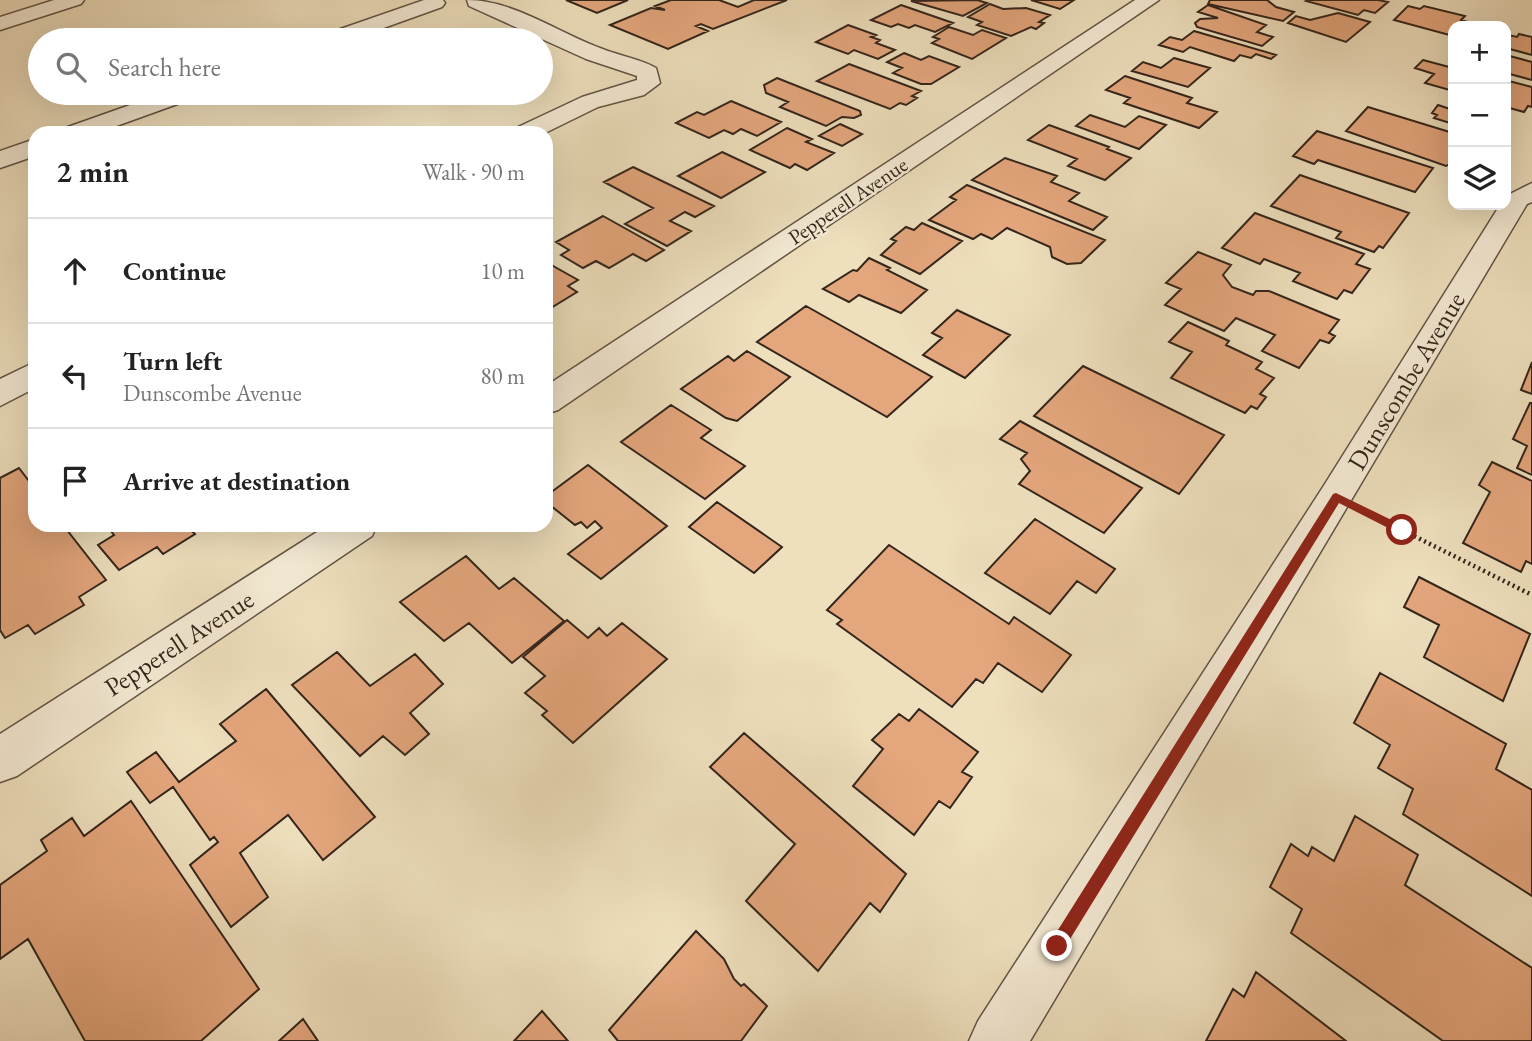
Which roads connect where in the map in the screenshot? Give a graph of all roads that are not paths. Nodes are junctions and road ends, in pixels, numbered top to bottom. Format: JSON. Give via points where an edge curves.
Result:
{"nodes":[{"id":1,"x":74,"y":0,"type":"edge"},
{"id":2,"x":1149,"y":0,"type":"edge"},
{"id":3,"x":433,"y":1,"type":"edge"},
{"id":4,"x":478,"y":1,"type":"edge"},
{"id":5,"x":0,"y":24,"type":"edge"},
{"id":6,"x":362,"y":28,"type":"edge"},
{"id":7,"x":542,"y":28,"type":"edge"},
{"id":8,"x":553,"y":33,"type":"edge"},
{"id":9,"x":152,"y":105,"type":"edge"},
{"id":10,"x":94,"y":126,"type":"edge"},
{"id":11,"x":540,"y":126,"type":"edge"},
{"id":12,"x":28,"y":150,"type":"edge"},
{"id":13,"x":0,"y":160,"type":"edge"},
{"id":14,"x":1532,"y":191,"type":"edge"},
{"id":15,"x":28,"y":377,"type":"edge"},
{"id":16,"x":0,"y":394,"type":"edge"},
{"id":17,"x":553,"y":397,"type":"edge"},
{"id":18,"x":347,"y":532,"type":"edge"},
{"id":19,"x":0,"y":760,"type":"edge"},
{"id":20,"x":998,"y":1041,"type":"edge"}],
"edges":[{"from":1,"to":5,"type":"street"},
{"from":2,"to":17,"type":"street","name":"Pepperell Avenue"},
{"from":3,"to":4,"type":"street","via":[[456,6]]},
{"from":3,"to":6,"type":"street"},
{"from":4,"to":7,"type":"street"},
{"from":8,"to":11,"type":"street","via":[[648,73],[649,83],[590,102]]},
{"from":9,"to":10,"type":"street"},
{"from":12,"to":13,"type":"street"},
{"from":14,"to":20,"type":"street","name":"Dunscombe Avenue","via":[[1517,199]]},
{"from":15,"to":16,"type":"street"},
{"from":18,"to":19,"type":"street","name":"Pepperell Avenue"}]}
